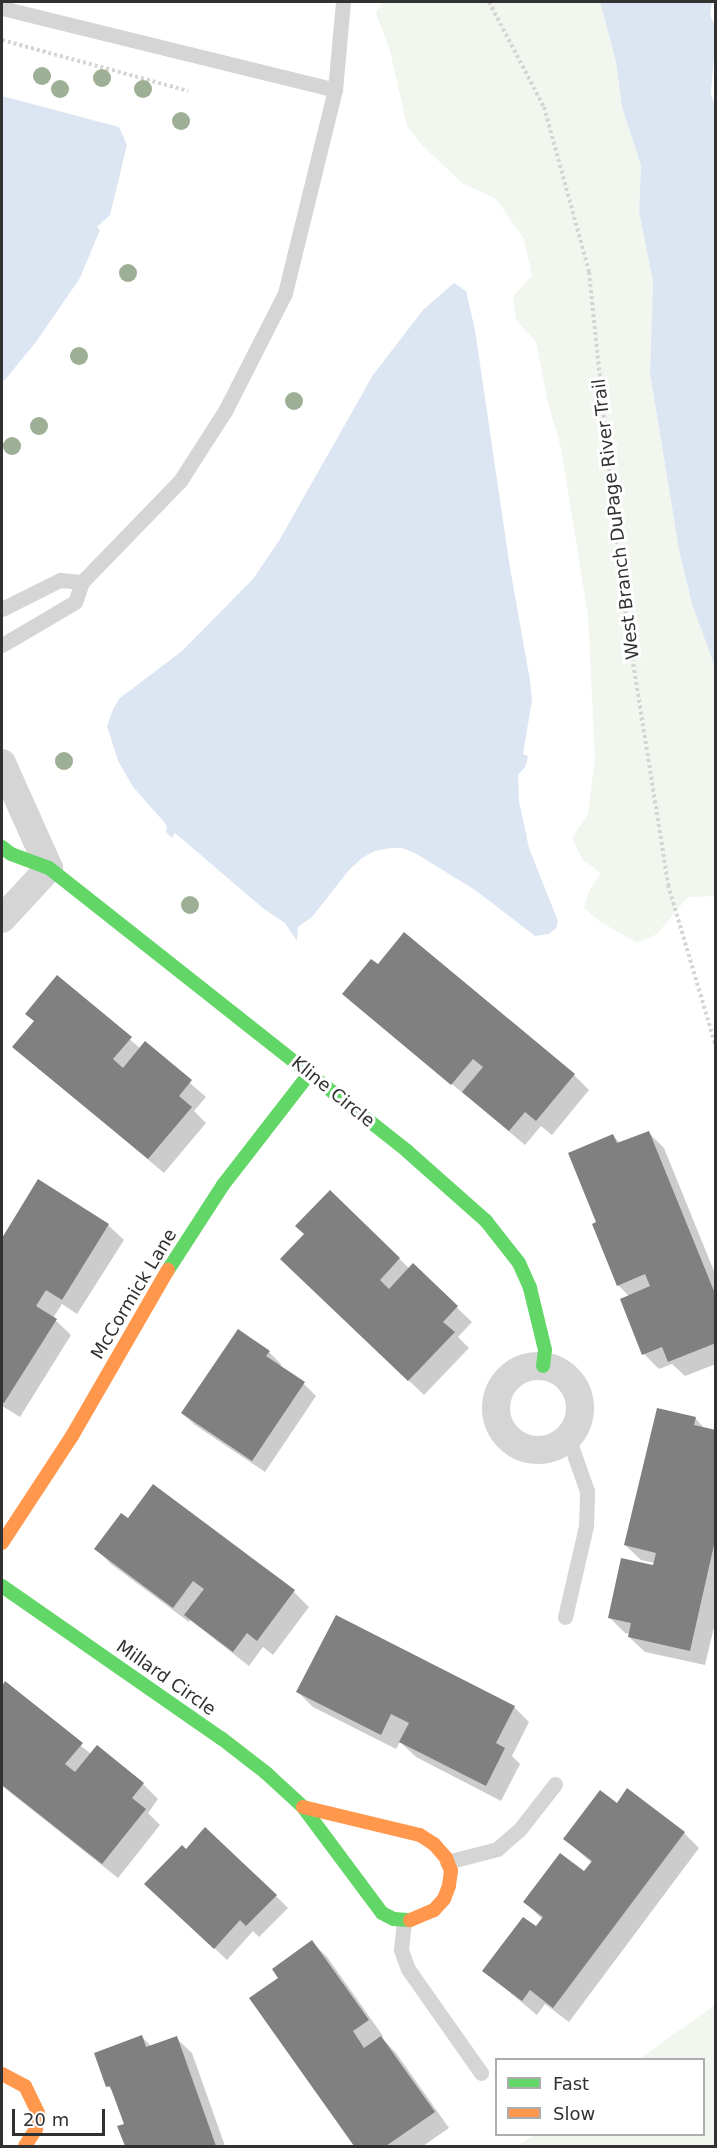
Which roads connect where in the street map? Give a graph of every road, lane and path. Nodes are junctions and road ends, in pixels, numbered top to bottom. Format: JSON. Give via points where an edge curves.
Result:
{"nodes":[{"id":1,"x":343,"y":2,"type":"edge"},
{"id":2,"x":489,"y":2,"type":"edge"},
{"id":3,"x":2,"y":8,"type":"edge"},
{"id":4,"x":2,"y":40,"type":"edge"},
{"id":5,"x":335,"y":90,"type":"junction"},
{"id":6,"x":188,"y":91,"type":"dead end"},
{"id":7,"x":82,"y":582,"type":"junction"},
{"id":8,"x":2,"y":609,"type":"edge"},
{"id":9,"x":2,"y":645,"type":"edge"},
{"id":10,"x":2,"y":763,"type":"edge"},
{"id":11,"x":2,"y":847,"type":"edge"},
{"id":12,"x":49,"y":868,"type":"junction"},
{"id":13,"x":2,"y":919,"type":"edge"},
{"id":14,"x":716,"y":1047,"type":"edge"},
{"id":15,"x":310,"y":1073,"type":"junction"},
{"id":16,"x":543,"y":1366,"type":"junction"},
{"id":17,"x":568,"y":1437,"type":"junction"},
{"id":18,"x":2,"y":1543,"type":"edge"},
{"id":19,"x":2,"y":1586,"type":"edge"},
{"id":20,"x":565,"y":1617,"type":"dead end"},
{"id":21,"x":555,"y":1784,"type":"dead end"},
{"id":22,"x":303,"y":1807,"type":"junction"},
{"id":23,"x":447,"y":1862,"type":"junction"},
{"id":24,"x":404,"y":1921,"type":"junction"},
{"id":25,"x":481,"y":2073,"type":"dead end"},
{"id":26,"x":2,"y":2074,"type":"edge"},
{"id":27,"x":25,"y":2146,"type":"edge"}],
"edges":[{"from":1,"to":5,"type":"lane"},
{"from":2,"to":14,"type":"path","name":"West Branch DuPage River Trail","via":[[544,107],[589,272],[622,593],[668,885]]},
{"from":3,"to":5,"type":"lane"},
{"from":4,"to":6,"type":"path"},
{"from":5,"to":7,"type":"lane","via":[[285,293],[225,411],[180,481]]},
{"from":7,"to":8,"type":"lane","via":[[60,580]]},
{"from":7,"to":9,"type":"lane","via":[[75,602]]},
{"from":10,"to":12,"type":"street","name":"Kline Circle"},
{"from":11,"to":12,"type":"street","name":"Kline Circle","via":[[10,854]]},
{"from":12,"to":13,"type":"street"},
{"from":12,"to":15,"type":"street","name":"Kline Circle"},
{"from":15,"to":16,"type":"street","name":"Kline Circle","via":[[453,1191],[505,1242],[530,1288],[543,1340]]},
{"from":15,"to":18,"type":"street","name":"McCormick Lane","via":[[223,1185],[183,1245],[72,1436]]},
{"from":16,"to":17,"type":"street","via":[[559,1371],[577,1392],[580,1414]]},
{"from":16,"to":17,"type":"street","via":[[517,1371],[507,1379],[496,1402],[500,1427],[519,1446],[531,1450],[545,1450]]},
{"from":17,"to":20,"type":"lane","via":[[587,1491],[586,1526]]},
{"from":19,"to":22,"type":"street","name":"Millard Circle","via":[[221,1738]]},
{"from":21,"to":23,"type":"lane","via":[[520,1829],[497,1849]]},
{"from":22,"to":23,"type":"street","name":"Millard Circle","via":[[420,1835],[434,1844]]},
{"from":22,"to":24,"type":"street","name":"Millard Circle","via":[[369,1899],[382,1913]]},
{"from":23,"to":24,"type":"street","via":[[451,1871],[444,1899],[434,1910]]},
{"from":24,"to":25,"type":"lane","via":[[400,1950],[408,1969]]},
{"from":26,"to":27,"type":"street","via":[[25,2086],[38,2113],[36,2129]]}]}
